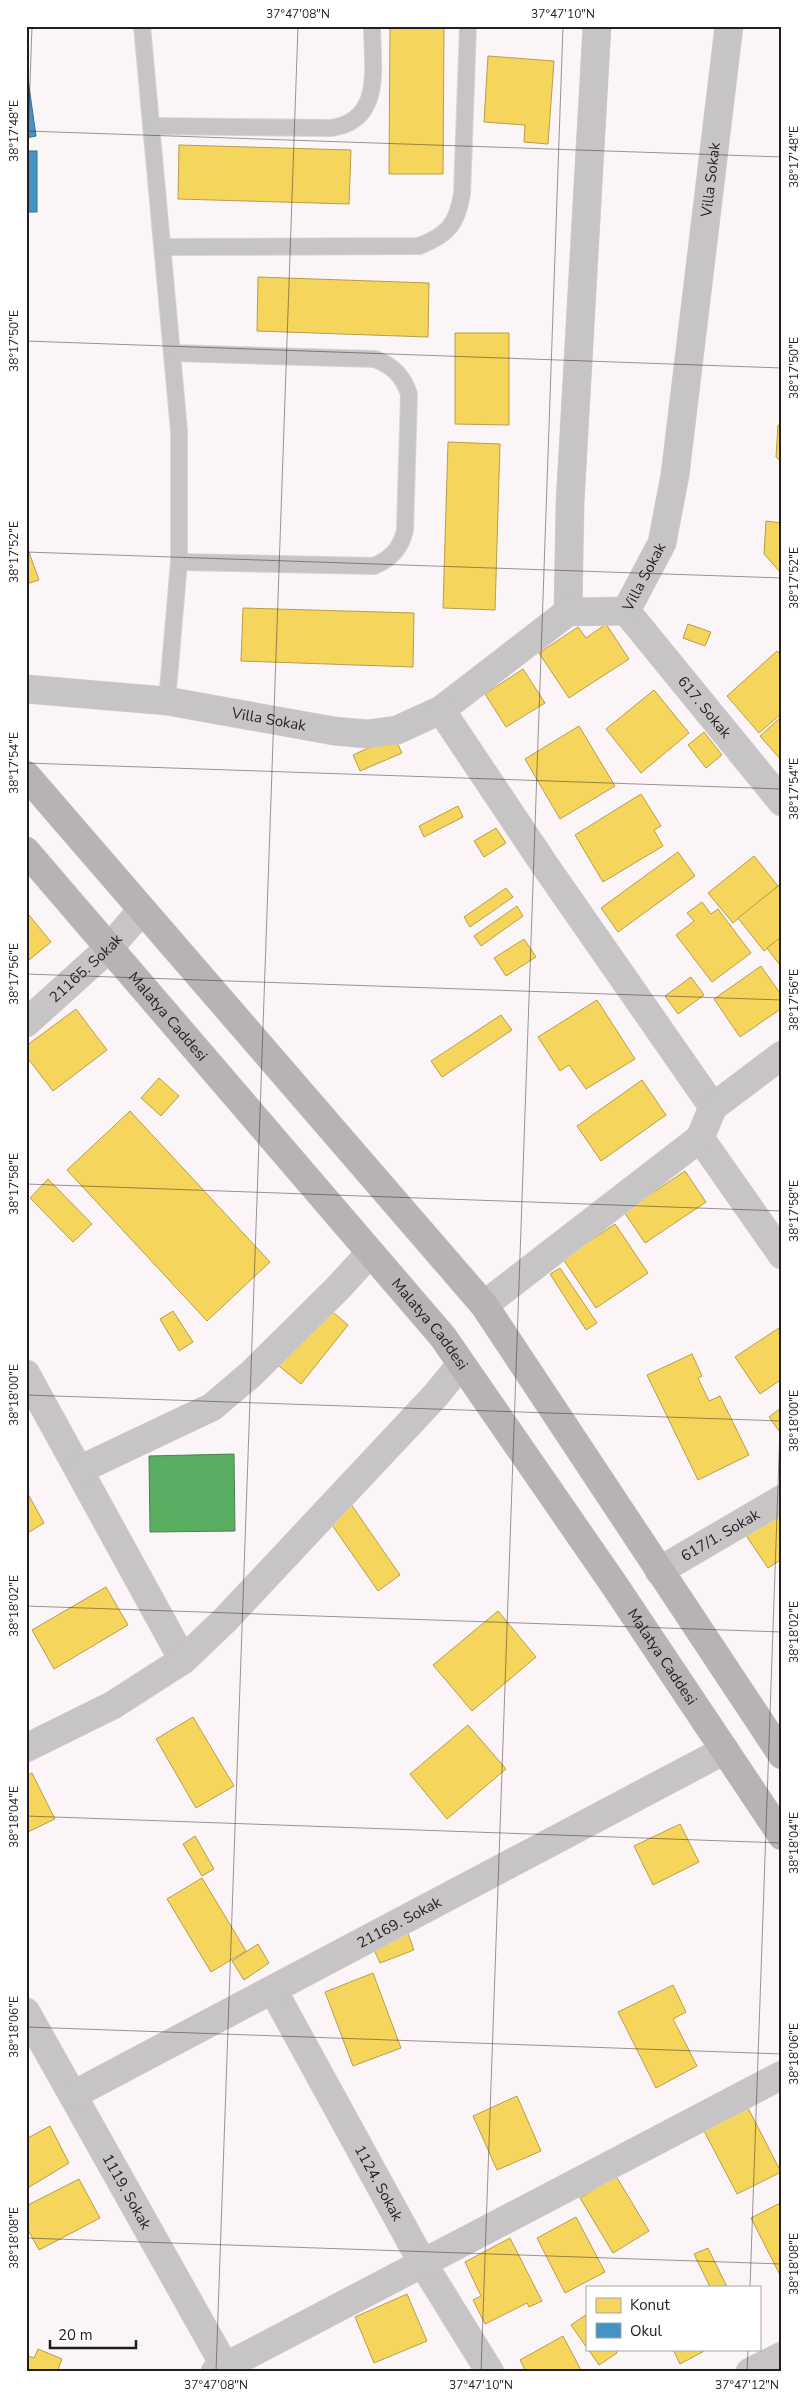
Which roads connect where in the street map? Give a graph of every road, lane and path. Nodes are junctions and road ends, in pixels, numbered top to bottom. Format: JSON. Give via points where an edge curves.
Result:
{"nodes":[{"id":1,"x":142,"y":26,"type":"edge"},
{"id":2,"x":372,"y":26,"type":"edge"},
{"id":3,"x":468,"y":26,"type":"edge"},
{"id":4,"x":597,"y":26,"type":"edge"},
{"id":5,"x":730,"y":26,"type":"edge"},
{"id":6,"x":151,"y":126,"type":"junction"},
{"id":7,"x":163,"y":247,"type":"junction"},
{"id":8,"x":174,"y":353,"type":"junction"},
{"id":9,"x":179,"y":562,"type":"junction"},
{"id":10,"x":626,"y":611,"type":"junction"},
{"id":11,"x":568,"y":612,"type":"junction"},
{"id":12,"x":26,"y":689,"type":"edge"},
{"id":13,"x":167,"y":701,"type":"junction"},
{"id":14,"x":441,"y":710,"type":"junction"},
{"id":15,"x":26,"y":775,"type":"edge"},
{"id":16,"x":782,"y":802,"type":"edge"},
{"id":17,"x":26,"y":851,"type":"edge"},
{"id":18,"x":142,"y":910,"type":"junction"},
{"id":19,"x":110,"y":947,"type":"junction"},
{"id":20,"x":26,"y":1024,"type":"edge"},
{"id":21,"x":782,"y":1055,"type":"edge"},
{"id":22,"x":713,"y":1107,"type":"junction"},
{"id":23,"x":700,"y":1138,"type":"junction"},
{"id":24,"x":370,"y":1253,"type":"junction"},
{"id":25,"x":782,"y":1254,"type":"edge"},
{"id":26,"x":484,"y":1305,"type":"junction"},
{"id":27,"x":460,"y":1364,"type":"junction"},
{"id":28,"x":26,"y":1374,"type":"edge"},
{"id":29,"x":79,"y":1470,"type":"junction"},
{"id":30,"x":782,"y":1499,"type":"edge"},
{"id":31,"x":659,"y":1571,"type":"junction"},
{"id":32,"x":182,"y":1660,"type":"junction"},
{"id":33,"x":778,"y":1742,"type":"edge"},
{"id":34,"x":26,"y":1748,"type":"edge"},
{"id":35,"x":725,"y":1750,"type":"junction"},
{"id":36,"x":782,"y":1836,"type":"edge"},
{"id":37,"x":273,"y":1990,"type":"junction"},
{"id":38,"x":26,"y":2012,"type":"edge"},
{"id":39,"x":33,"y":2039,"type":"edge"},
{"id":40,"x":782,"y":2075,"type":"edge"},
{"id":41,"x":73,"y":2095,"type":"junction"},
{"id":42,"x":422,"y":2262,"type":"junction"},
{"id":43,"x":782,"y":2356,"type":"edge"},
{"id":44,"x":223,"y":2370,"type":"edge"},
{"id":45,"x":490,"y":2372,"type":"edge"},
{"id":46,"x":750,"y":2372,"type":"edge"}],
"edges":[{"from":1,"to":6,"type":"lane"},
{"from":2,"to":6,"type":"lane","via":[[372,92],[364,111],[348,124],[331,128]]},
{"from":3,"to":7,"type":"lane","via":[[462,194],[459,214],[441,236],[419,246]]},
{"from":4,"to":11,"type":"street","via":[[570,503]]},
{"from":5,"to":10,"type":"street","name":"Villa Sokak","via":[[675,475],[662,543]]},
{"from":6,"to":7,"type":"lane"},
{"from":7,"to":8,"type":"lane"},
{"from":8,"to":9,"type":"lane","via":[[179,431]]},
{"from":8,"to":9,"type":"lane","via":[[375,359],[398,372],[409,394],[406,530],[398,549],[383,562],[374,566]]},
{"from":9,"to":13,"type":"lane"},
{"from":10,"to":11,"type":"street","name":"Villa Sokak"},
{"from":10,"to":16,"type":"street","name":"617. Sokak"},
{"from":11,"to":14,"type":"street","name":"Villa Sokak"},
{"from":12,"to":13,"type":"street","name":"Villa Sokak"},
{"from":13,"to":14,"type":"street","name":"Villa Sokak","via":[[367,734],[397,730]]},
{"from":14,"to":22,"type":"street"},
{"from":15,"to":18,"type":"main road"},
{"from":17,"to":19,"type":"main road","name":"Malatya Caddesi"},
{"from":18,"to":19,"type":"street","name":"21165. Sokak"},
{"from":18,"to":26,"type":"main road"},
{"from":19,"to":20,"type":"street","name":"21165. Sokak"},
{"from":19,"to":24,"type":"main road","name":"Malatya Caddesi"},
{"from":21,"to":22,"type":"street"},
{"from":22,"to":23,"type":"street"},
{"from":23,"to":25,"type":"street"},
{"from":23,"to":26,"type":"street"},
{"from":24,"to":27,"type":"main road","name":"Malatya Caddesi","via":[[443,1338]]},
{"from":24,"to":29,"type":"street","via":[[251,1374],[212,1407]]},
{"from":26,"to":31,"type":"main road"},
{"from":27,"to":32,"type":"street","via":[[436,1395],[226,1620]]},
{"from":27,"to":35,"type":"main road","name":"Malatya Caddesi"},
{"from":28,"to":29,"type":"street"},
{"from":29,"to":32,"type":"street"},
{"from":30,"to":31,"type":"street","name":"617/1. Sokak"},
{"from":31,"to":33,"type":"main road"},
{"from":32,"to":34,"type":"street","via":[[113,1705]]},
{"from":35,"to":36,"type":"main road","name":"Malatya Caddesi"},
{"from":35,"to":37,"type":"street","name":"21169. Sokak"},
{"from":37,"to":41,"type":"street","name":"21169. Sokak"},
{"from":37,"to":42,"type":"street","name":"1124. Sokak"},
{"from":38,"to":39,"type":"street","name":"1119. Sokak"},
{"from":39,"to":41,"type":"street","name":"1119. Sokak"},
{"from":40,"to":42,"type":"street"},
{"from":41,"to":44,"type":"street","name":"1119. Sokak"},
{"from":42,"to":44,"type":"street"},
{"from":42,"to":45,"type":"street","name":"1124. Sokak"},
{"from":43,"to":46,"type":"street"}]}
